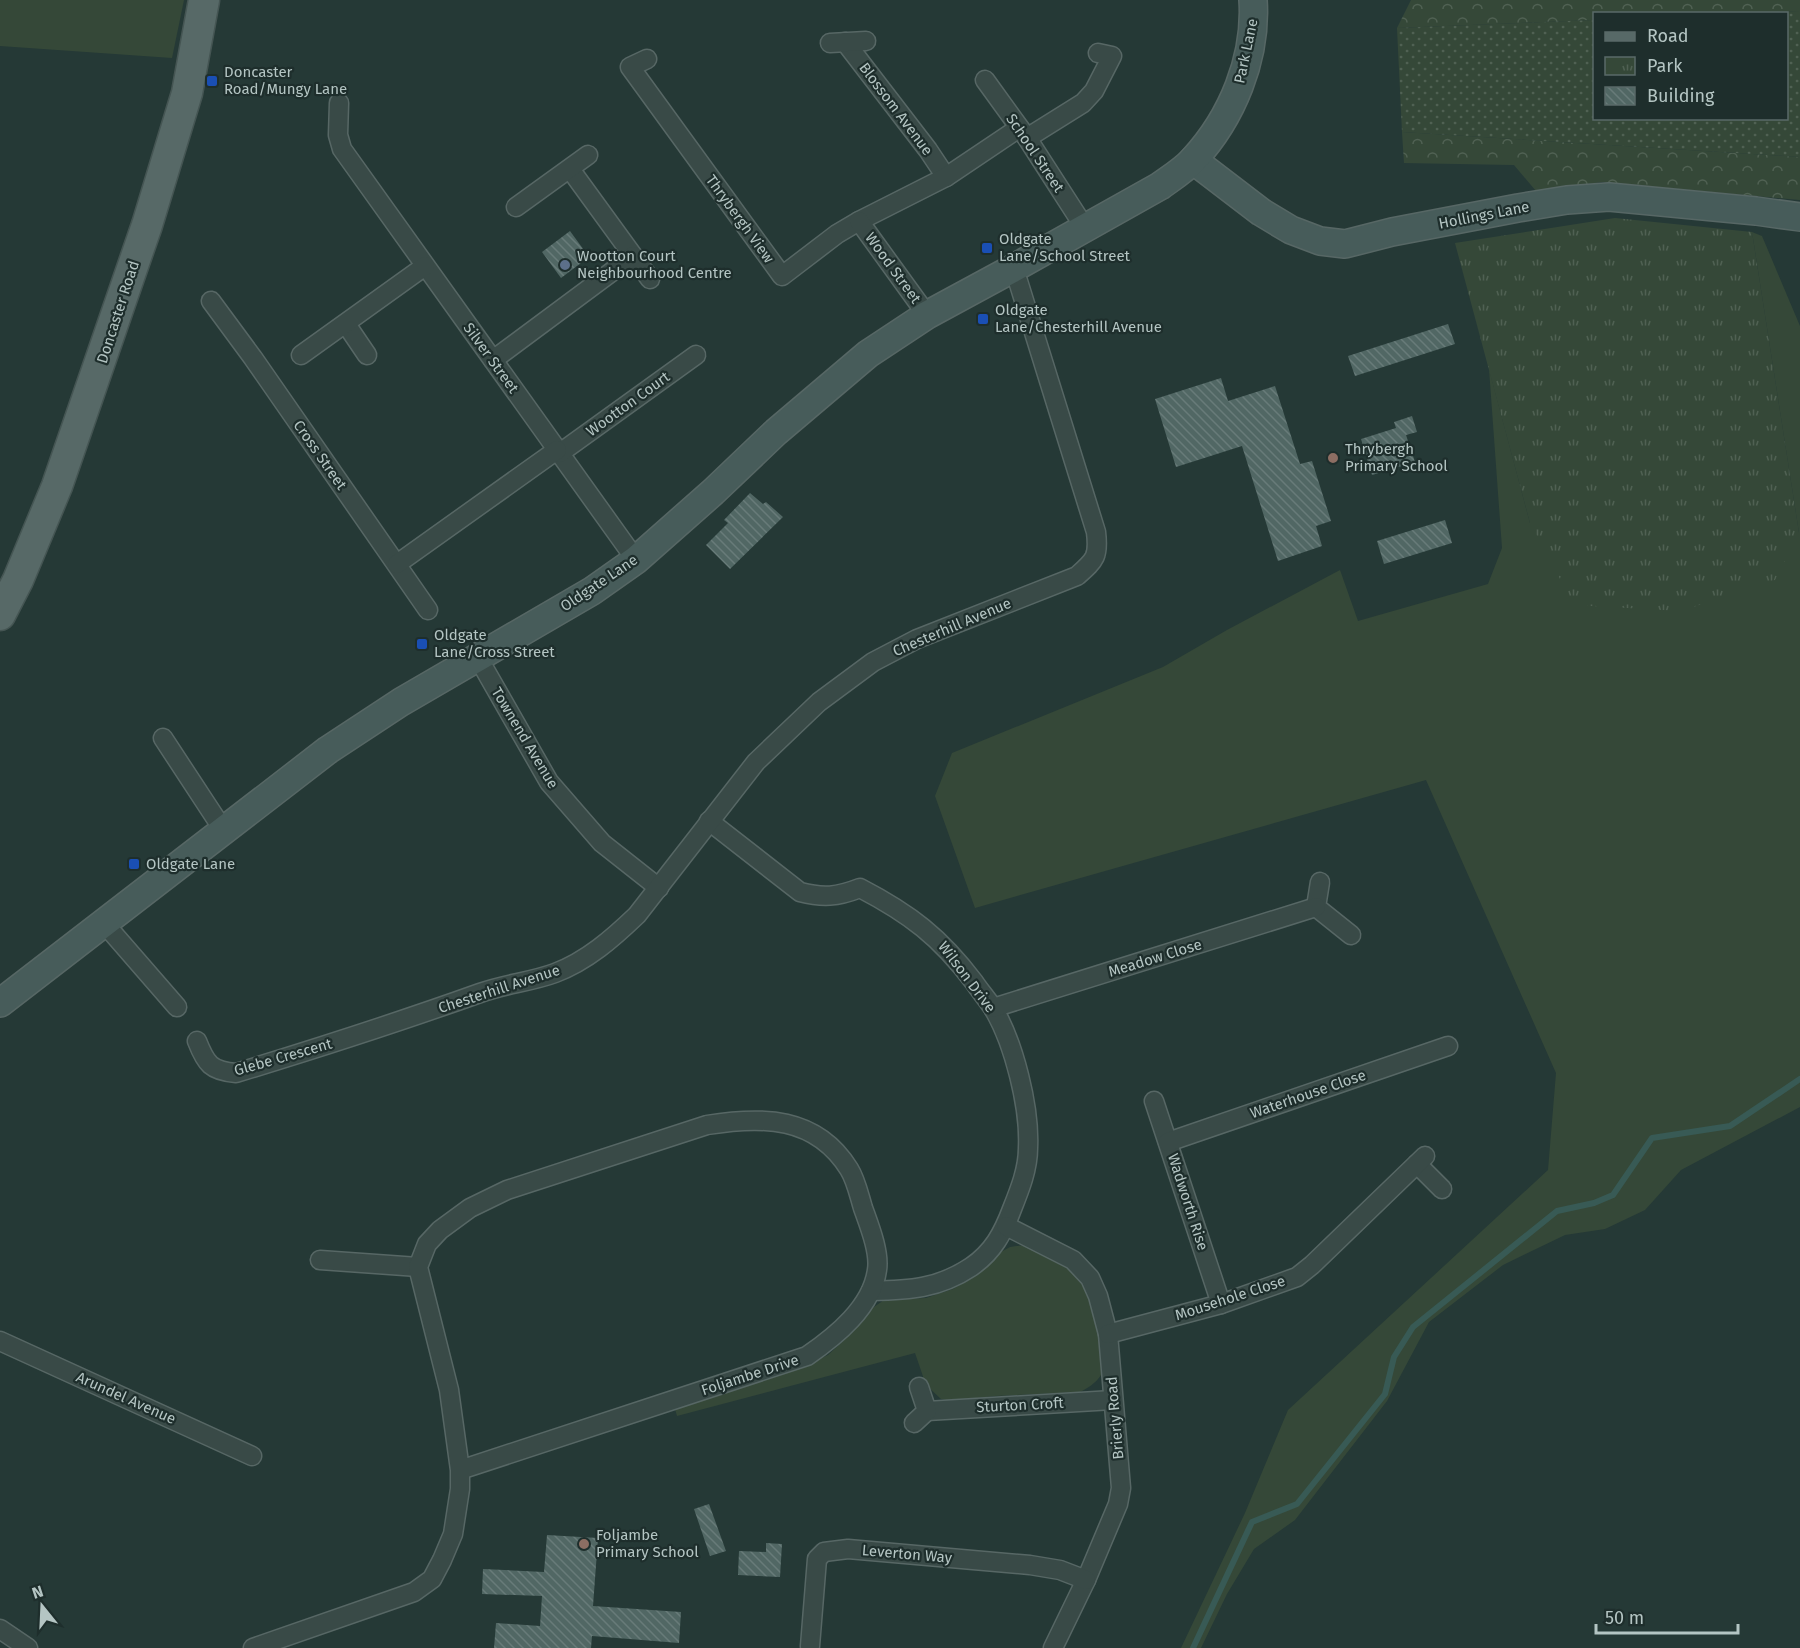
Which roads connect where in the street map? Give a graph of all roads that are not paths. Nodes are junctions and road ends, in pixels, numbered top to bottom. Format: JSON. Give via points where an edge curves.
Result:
{"nodes":[{"id":1,"x":204,"y":0,"type":"edge"},
{"id":2,"x":1254,"y":9,"type":"edge"},
{"id":3,"x":866,"y":41,"type":"dead end"},
{"id":4,"x":1098,"y":52,"type":"dead end"},
{"id":5,"x":647,"y":59,"type":"dead end"},
{"id":6,"x":985,"y":80,"type":"dead end"},
{"id":7,"x":339,"y":103,"type":"dead end"},
{"id":8,"x":1023,"y":133,"type":"junction"},
{"id":9,"x":588,"y":155,"type":"dead end"},
{"id":10,"x":1193,"y":160,"type":"junction"},
{"id":11,"x":570,"y":169,"type":"junction"},
{"id":12,"x":946,"y":177,"type":"junction"},
{"id":13,"x":516,"y":207,"type":"dead end"},
{"id":14,"x":1800,"y":217,"type":"edge"},
{"id":15,"x":859,"y":221,"type":"junction"},
{"id":16,"x":1085,"y":228,"type":"junction"},
{"id":17,"x":633,"y":256,"type":"junction"},
{"id":18,"x":425,"y":266,"type":"junction"},
{"id":19,"x":1012,"y":269,"type":"junction"},
{"id":20,"x":650,"y":279,"type":"dead end"},
{"id":21,"x":211,"y":301,"type":"dead end"},
{"id":22,"x":927,"y":315,"type":"junction"},
{"id":23,"x":346,"y":324,"type":"junction"},
{"id":24,"x":301,"y":355,"type":"dead end"},
{"id":25,"x":367,"y":355,"type":"dead end"},
{"id":26,"x":696,"y":355,"type":"dead end"},
{"id":27,"x":493,"y":360,"type":"junction"},
{"id":28,"x":559,"y":452,"type":"junction"},
{"id":29,"x":636,"y":560,"type":"junction"},
{"id":30,"x":397,"y":564,"type":"junction"},
{"id":31,"x":428,"y":610,"type":"dead end"},
{"id":32,"x":0,"y":615,"type":"edge"},
{"id":33,"x":477,"y":656,"type":"junction"},
{"id":34,"x":163,"y":738,"type":"dead end"},
{"id":35,"x":709,"y":821,"type":"junction"},
{"id":36,"x":224,"y":831,"type":"junction"},
{"id":37,"x":1320,"y":882,"type":"dead end"},
{"id":38,"x":659,"y":888,"type":"junction"},
{"id":39,"x":1317,"y":907,"type":"junction"},
{"id":40,"x":104,"y":923,"type":"junction"},
{"id":41,"x":1351,"y":935,"type":"dead end"},
{"id":42,"x":0,"y":1003,"type":"edge"},
{"id":43,"x":177,"y":1007,"type":"dead end"},
{"id":44,"x":993,"y":1008,"type":"junction"},
{"id":45,"x":385,"y":1027,"type":"joint"},
{"id":46,"x":197,"y":1041,"type":"dead end"},
{"id":47,"x":1449,"y":1046,"type":"dead end"},
{"id":48,"x":1154,"y":1101,"type":"dead end"},
{"id":49,"x":1168,"y":1142,"type":"junction"},
{"id":50,"x":1442,"y":1189,"type":"dead end"},
{"id":51,"x":1006,"y":1226,"type":"junction"},
{"id":52,"x":320,"y":1260,"type":"dead end"},
{"id":53,"x":418,"y":1267,"type":"junction"},
{"id":54,"x":871,"y":1291,"type":"junction"},
{"id":55,"x":1221,"y":1304,"type":"junction"},
{"id":56,"x":1108,"y":1334,"type":"junction"},
{"id":57,"x":0,"y":1341,"type":"edge"},
{"id":58,"x":919,"y":1387,"type":"dead end"},
{"id":59,"x":1113,"y":1400,"type":"junction"},
{"id":60,"x":252,"y":1456,"type":"dead end"},
{"id":61,"x":460,"y":1470,"type":"junction"},
{"id":62,"x":1086,"y":1580,"type":"junction"},
{"id":63,"x":0,"y":1629,"type":"edge"},
{"id":64,"x":810,"y":1646,"type":"dead end"},
{"id":65,"x":28,"y":1648,"type":"edge"},
{"id":66,"x":253,"y":1648,"type":"edge"},
{"id":67,"x":1053,"y":1648,"type":"edge"}],
"edges":[{"from":1,"to":32,"type":"main road","name":"Doncaster Road","via":[[184,104],[99,370],[57,486]]},
{"from":2,"to":10,"type":"street","name":"Park Lane","via":[[1250,46],[1238,90]]},
{"from":3,"to":12,"type":"street","name":"Blossom Avenue","via":[[838,42]]},
{"from":4,"to":8,"type":"street","name":"Thrybergh View","via":[[1112,56],[1094,91],[1083,103]]},
{"from":5,"to":15,"type":"street","name":"Thrybergh View","via":[[630,67],[782,276]]},
{"from":6,"to":8,"type":"street","name":"School Street"},
{"from":7,"to":18,"type":"street","name":"Silver Street","via":[[338,135],[342,149]]},
{"from":8,"to":12,"type":"street","name":"Thrybergh View"},
{"from":8,"to":16,"type":"street","name":"School Street"},
{"from":9,"to":11,"type":"street"},
{"from":10,"to":14,"type":"street","name":"Hollings Lane","via":[[1291,230],[1320,241],[1345,244],[1518,208],[1599,198]]},
{"from":10,"to":16,"type":"street","name":"Oldgate Lane","via":[[1160,186]]},
{"from":11,"to":13,"type":"street"},
{"from":11,"to":17,"type":"street"},
{"from":12,"to":15,"type":"street","name":"Thrybergh View"},
{"from":15,"to":22,"type":"street","name":"Wood Street"},
{"from":16,"to":19,"type":"street","name":"Oldgate Lane"},
{"from":17,"to":20,"type":"street"},
{"from":17,"to":27,"type":"street"},
{"from":18,"to":23,"type":"street"},
{"from":18,"to":27,"type":"street","name":"Silver Street"},
{"from":19,"to":22,"type":"street","name":"Oldgate Lane"},
{"from":19,"to":35,"type":"street","name":"Chesterhill Avenue","via":[[1096,532],[1098,546],[1093,562],[1077,576],[954,623],[873,662],[819,702],[764,755]]},
{"from":21,"to":30,"type":"street","name":"Cross Street"},
{"from":22,"to":29,"type":"street","name":"Oldgate Lane","via":[[868,354],[817,395]]},
{"from":23,"to":24,"type":"street"},
{"from":23,"to":25,"type":"street"},
{"from":26,"to":28,"type":"street","name":"Wootton Court"},
{"from":27,"to":28,"type":"street","name":"Silver Street"},
{"from":28,"to":29,"type":"street","name":"Silver Street"},
{"from":28,"to":30,"type":"street"},
{"from":29,"to":33,"type":"street","name":"Oldgate Lane","via":[[592,591]]},
{"from":30,"to":31,"type":"street","name":"Cross Street"},
{"from":33,"to":36,"type":"street","name":"Oldgate Lane","via":[[328,750]]},
{"from":33,"to":38,"type":"street","name":"Townend Avenue","via":[[549,782],[602,843]]},
{"from":34,"to":36,"type":"street"},
{"from":35,"to":38,"type":"street","name":"Chesterhill Avenue"},
{"from":35,"to":44,"type":"street","name":"Wilson Drive","via":[[800,892],[842,895],[860,888],[908,915],[957,960]]},
{"from":36,"to":40,"type":"street","name":"Oldgate Lane"},
{"from":37,"to":39,"type":"street"},
{"from":38,"to":45,"type":"street","name":"Chesterhill Avenue","via":[[614,937],[556,972],[485,991]]},
{"from":39,"to":41,"type":"street"},
{"from":39,"to":44,"type":"street","name":"Meadow Close"},
{"from":40,"to":42,"type":"street","name":"Oldgate Lane"},
{"from":40,"to":43,"type":"street"},
{"from":44,"to":51,"type":"street","name":"Wilson Drive","via":[[1013,1055],[1026,1108],[1029,1148],[1023,1183]]},
{"from":45,"to":46,"type":"street","name":"Glebe Crescent","via":[[236,1073],[219,1071],[210,1065]]},
{"from":47,"to":49,"type":"street","name":"Waterhouse Close"},
{"from":48,"to":49,"type":"street","name":"Wadworth Rise"},
{"from":49,"to":55,"type":"street","name":"Wadworth Rise"},
{"from":50,"to":55,"type":"street","name":"Mousehole Close","via":[[1421,1160],[1297,1276]]},
{"from":51,"to":54,"type":"street","name":"Wilson Drive","via":[[993,1249],[971,1267],[944,1281],[918,1289]]},
{"from":51,"to":56,"type":"street","name":"Brierly Road","via":[[1073,1260],[1090,1278]]},
{"from":52,"to":53,"type":"street"},
{"from":53,"to":54,"type":"street","name":"Foljambe Drive","via":[[427,1244],[440,1230],[507,1190],[707,1125],[763,1120],[791,1124],[817,1136],[838,1153],[851,1171],[873,1236],[878,1268]]},
{"from":53,"to":61,"type":"street","via":[[449,1390]]},
{"from":54,"to":61,"type":"street","name":"Foljambe Drive","via":[[831,1340],[807,1356]]},
{"from":55,"to":56,"type":"street","name":"Mousehole Close"},
{"from":56,"to":59,"type":"street","name":"Brierly Road"},
{"from":57,"to":60,"type":"street","name":"Arundel Avenue"},
{"from":58,"to":59,"type":"street","name":"Sturton Croft","via":[[921,1417]]},
{"from":59,"to":62,"type":"street","name":"Brierly Road","via":[[1121,1488]]},
{"from":61,"to":66,"type":"street","via":[[453,1534],[432,1579],[414,1592]]},
{"from":62,"to":64,"type":"street","name":"Leverton Way","via":[[1030,1565],[848,1549],[824,1552],[817,1559]]},
{"from":62,"to":67,"type":"street","name":"Brierly Road"},
{"from":63,"to":65,"type":"street"}]}
